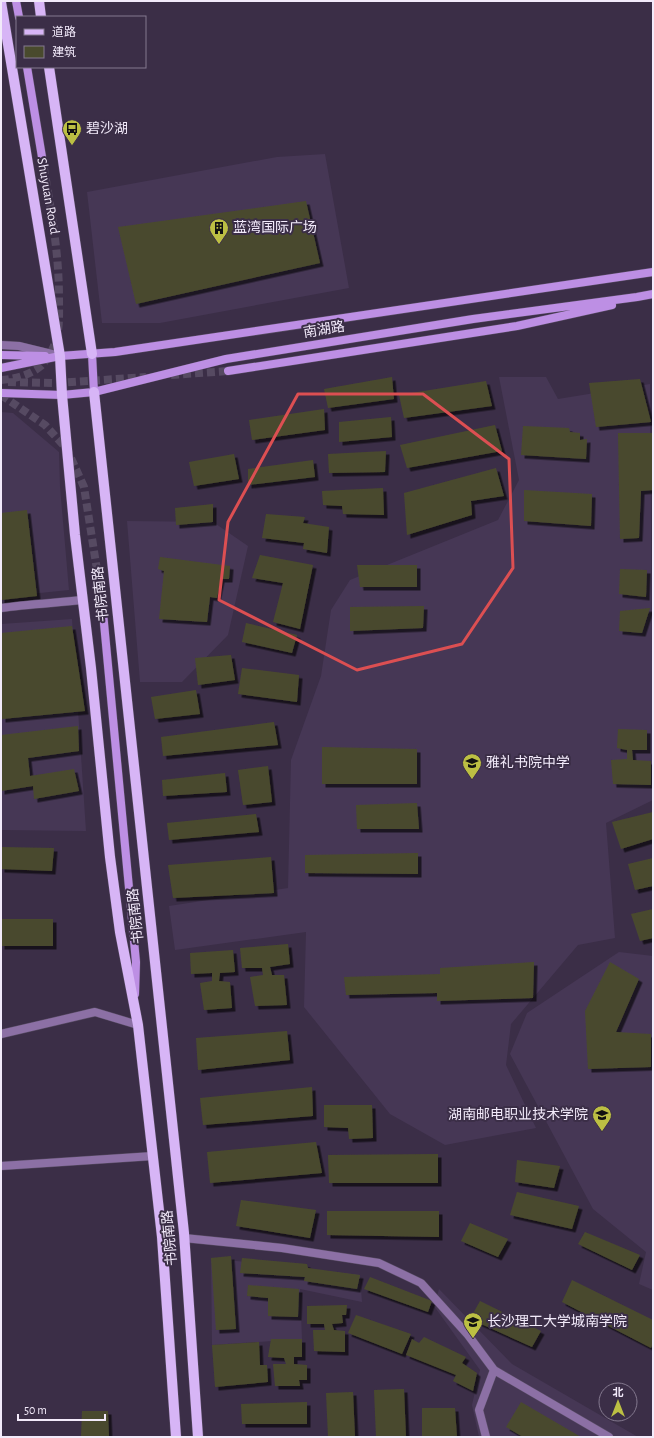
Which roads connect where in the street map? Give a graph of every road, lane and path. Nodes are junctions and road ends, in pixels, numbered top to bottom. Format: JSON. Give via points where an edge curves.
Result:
{"nodes":[{"id":1,"x":16,"y":1,"type":"edge"},
{"id":2,"x":39,"y":1,"type":"edge"},
{"id":3,"x":1,"y":2,"type":"edge"},
{"id":4,"x":19,"y":16,"type":"edge"},
{"id":5,"x":41,"y":16,"type":"edge"},
{"id":6,"x":27,"y":68,"type":"edge"},
{"id":7,"x":48,"y":68,"type":"edge"},
{"id":8,"x":42,"y":157,"type":"tunnel mouth"},
{"id":9,"x":653,"y":272,"type":"edge"},
{"id":10,"x":653,"y":294,"type":"edge"},
{"id":11,"x":637,"y":297,"type":"junction"},
{"id":12,"x":1,"y":345,"type":"edge"},
{"id":13,"x":92,"y":354,"type":"junction"},
{"id":14,"x":1,"y":355,"type":"edge"},
{"id":15,"x":60,"y":356,"type":"junction"},
{"id":16,"x":1,"y":368,"type":"edge"},
{"id":17,"x":228,"y":371,"type":"tunnel mouth"},
{"id":18,"x":94,"y":392,"type":"junction"},
{"id":19,"x":1,"y":393,"type":"edge"},
{"id":20,"x":62,"y":395,"type":"junction"},
{"id":21,"x":83,"y":600,"type":"junction"},
{"id":22,"x":102,"y":602,"type":"tunnel mouth"},
{"id":23,"x":1,"y":608,"type":"edge"},
{"id":24,"x":135,"y":1003,"type":"junction"},
{"id":25,"x":138,"y":1025,"type":"junction"},
{"id":26,"x":1,"y":1034,"type":"edge"},
{"id":27,"x":153,"y":1156,"type":"junction"},
{"id":28,"x":1,"y":1166,"type":"edge"},
{"id":29,"x":184,"y":1238,"type":"junction"},
{"id":30,"x":494,"y":1370,"type":"junction"},
{"id":31,"x":176,"y":1437,"type":"edge"},
{"id":32,"x":198,"y":1437,"type":"edge"},
{"id":33,"x":486,"y":1437,"type":"edge"},
{"id":34,"x":609,"y":1437,"type":"edge"}],
"edges":[{"from":1,"to":4,"type":"main road"},
{"from":2,"to":5,"type":"main road"},
{"from":3,"to":15,"type":"main road","name":"Shuyuan Road"},
{"from":6,"to":8,"type":"main road"},
{"from":7,"to":13,"type":"main road","name":"Shuyuan Road"},
{"from":9,"to":13,"type":"main road","name":"南湖路"},
{"from":10,"to":11,"type":"main road","name":"南湖路"},
{"from":11,"to":17,"type":"main road","via":[[517,326]]},
{"from":11,"to":18,"type":"main road","name":"南湖路","via":[[473,319],[226,359]]},
{"from":12,"to":15,"type":"street","via":[[19,346]]},
{"from":13,"to":15,"type":"main road","name":"南湖路"},
{"from":13,"to":18,"type":"main road"},
{"from":14,"to":15,"type":"main road"},
{"from":15,"to":16,"type":"main road","name":"南湖路"},
{"from":15,"to":20,"type":"main road","name":"Shuyuan Road"},
{"from":18,"to":20,"type":"main road","name":"南湖路"},
{"from":18,"to":29,"type":"main road","name":"书院南路"},
{"from":19,"to":20,"type":"main road","name":"南湖路"},
{"from":20,"to":21,"type":"main road","name":"书院南路"},
{"from":21,"to":23,"type":"street"},
{"from":21,"to":24,"type":"main road","name":"书院南路","via":[[110,857],[120,932]]},
{"from":22,"to":24,"type":"main road","via":[[135,954]]},
{"from":24,"to":25,"type":"main road","name":"书院南路"},
{"from":25,"to":26,"type":"street","via":[[95,1012]]},
{"from":25,"to":27,"type":"main road","name":"书院南路"},
{"from":27,"to":28,"type":"street"},
{"from":27,"to":31,"type":"main road","name":"书院南路","via":[[162,1237]]},
{"from":29,"to":30,"type":"street","via":[[282,1248],[378,1263],[421,1283],[468,1335]]},
{"from":29,"to":32,"type":"main road","name":"书院南路"},
{"from":30,"to":33,"type":"street","via":[[479,1410]]},
{"from":30,"to":34,"type":"street"}]}
